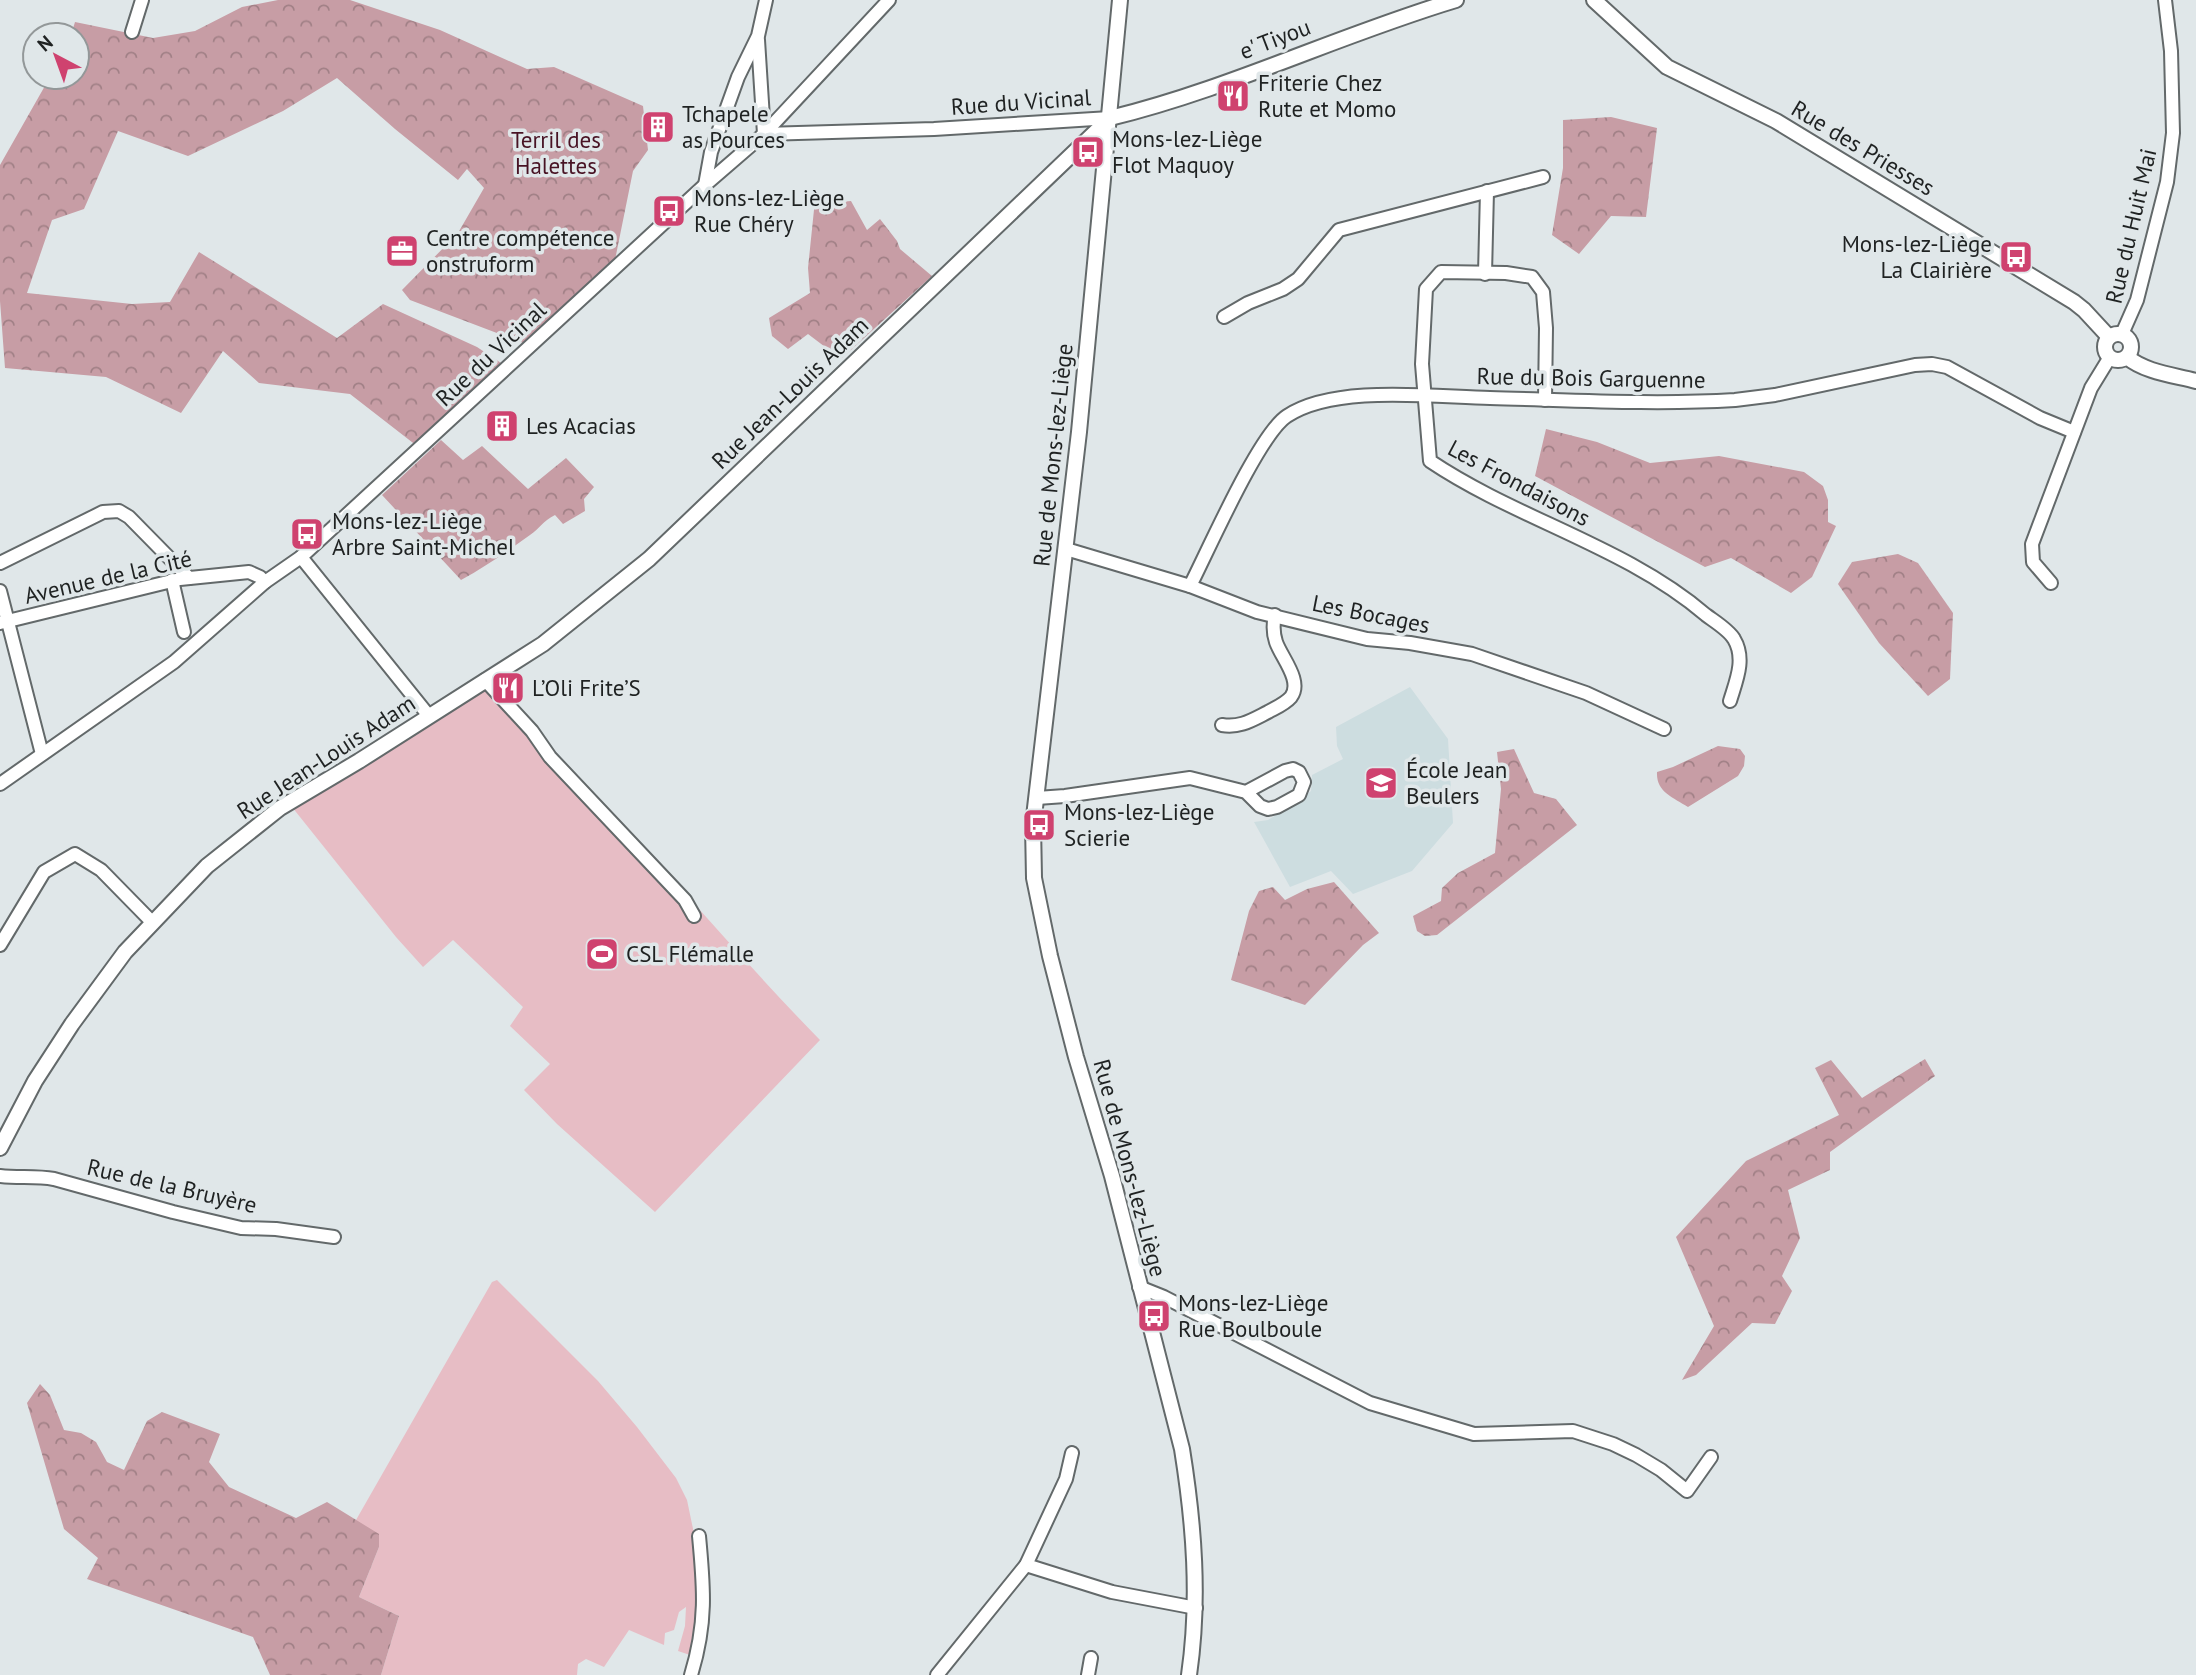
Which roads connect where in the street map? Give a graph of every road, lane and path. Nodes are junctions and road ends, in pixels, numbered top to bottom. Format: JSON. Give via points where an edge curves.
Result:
{"nodes":[{"id":1,"x":142,"y":0,"type":"edge"},
{"id":2,"x":766,"y":0,"type":"edge"},
{"id":3,"x":889,"y":0,"type":"edge"},
{"id":4,"x":1120,"y":0,"type":"edge"},
{"id":5,"x":1456,"y":0,"type":"edge"},
{"id":6,"x":1594,"y":0,"type":"edge"},
{"id":7,"x":2165,"y":0,"type":"edge"},
{"id":8,"x":132,"y":32,"type":"dead end"},
{"id":9,"x":758,"y":36,"type":"junction"},
{"id":10,"x":1110,"y":118,"type":"junction"},
{"id":11,"x":764,"y":134,"type":"junction"},
{"id":12,"x":1543,"y":177,"type":"dead end"},
{"id":13,"x":705,"y":185,"type":"junction"},
{"id":14,"x":1487,"y":191,"type":"junction"},
{"id":15,"x":1485,"y":274,"type":"junction"},
{"id":16,"x":1224,"y":317,"type":"dead end"},
{"id":17,"x":2115,"y":335,"type":"junction"},
{"id":18,"x":2110,"y":357,"type":"junction"},
{"id":19,"x":2127,"y":357,"type":"junction"},
{"id":20,"x":2196,"y":381,"type":"edge"},
{"id":21,"x":1423,"y":396,"type":"junction"},
{"id":22,"x":1545,"y":400,"type":"junction"},
{"id":23,"x":2074,"y":432,"type":"junction"},
{"id":24,"x":1066,"y":549,"type":"junction"},
{"id":25,"x":301,"y":557,"type":"junction"},
{"id":26,"x":0,"y":564,"type":"edge"},
{"id":27,"x":188,"y":578,"type":"junction"},
{"id":28,"x":172,"y":580,"type":"junction"},
{"id":29,"x":265,"y":582,"type":"junction"},
{"id":30,"x":2051,"y":583,"type":"dead end"},
{"id":31,"x":1190,"y":586,"type":"junction"},
{"id":32,"x":0,"y":591,"type":"edge"},
{"id":33,"x":1275,"y":615,"type":"junction"},
{"id":34,"x":4,"y":622,"type":"edge"},
{"id":35,"x":184,"y":632,"type":"dead end"},
{"id":36,"x":485,"y":680,"type":"junction"},
{"id":37,"x":1730,"y":701,"type":"dead end"},
{"id":38,"x":429,"y":716,"type":"junction"},
{"id":39,"x":1222,"y":725,"type":"dead end"},
{"id":40,"x":1664,"y":729,"type":"dead end"},
{"id":41,"x":42,"y":754,"type":"junction"},
{"id":42,"x":0,"y":783,"type":"edge"},
{"id":43,"x":1246,"y":792,"type":"dead end"},
{"id":44,"x":1037,"y":798,"type":"junction"},
{"id":45,"x":694,"y":916,"type":"dead end"},
{"id":46,"x":152,"y":922,"type":"junction"},
{"id":47,"x":0,"y":945,"type":"edge"},
{"id":48,"x":0,"y":1148,"type":"edge"},
{"id":49,"x":0,"y":1176,"type":"edge"},
{"id":50,"x":334,"y":1237,"type":"dead end"},
{"id":51,"x":1139,"y":1287,"type":"junction"},
{"id":52,"x":1072,"y":1453,"type":"dead end"},
{"id":53,"x":1711,"y":1457,"type":"dead end"},
{"id":54,"x":699,"y":1536,"type":"dead end"},
{"id":55,"x":1026,"y":1565,"type":"junction"},
{"id":56,"x":1196,"y":1608,"type":"junction"},
{"id":57,"x":1091,"y":1658,"type":"dead end"},
{"id":58,"x":691,"y":1675,"type":"edge"},
{"id":59,"x":937,"y":1675,"type":"edge"},
{"id":60,"x":1088,"y":1675,"type":"edge"},
{"id":61,"x":1189,"y":1675,"type":"edge"}],
"edges":[{"from":1,"to":8,"type":"street"},
{"from":2,"to":9,"type":"street"},
{"from":3,"to":11,"type":"street"},
{"from":4,"to":10,"type":"street","name":"Rue de Mons-lez-Liège"},
{"from":5,"to":10,"type":"street","name":"e' Tiyou","via":[[1391,19],[1202,91]]},
{"from":6,"to":17,"type":"street","name":"Rue des Priesses","via":[[1667,67],[1776,121],[2062,295]]},
{"from":7,"to":17,"type":"street","name":"Rue du Huit Mai","via":[[2173,104],[2166,182],[2137,300]]},
{"from":9,"to":11,"type":"street"},
{"from":9,"to":13,"type":"street","via":[[711,152]]},
{"from":10,"to":11,"type":"street","name":"Rue du Vicinal"},
{"from":10,"to":24,"type":"street","name":"Rue de Mons-lez-Liège"},
{"from":10,"to":36,"type":"street","name":"Rue Jean-Louis Adam","via":[[649,558],[544,644]]},
{"from":11,"to":13,"type":"street","name":"Rue du Vicinal"},
{"from":12,"to":14,"type":"street"},
{"from":13,"to":25,"type":"street","name":"Rue du Vicinal"},
{"from":14,"to":15,"type":"street"},
{"from":14,"to":16,"type":"street","via":[[1339,230],[1298,279]]},
{"from":15,"to":21,"type":"street","name":"Les Frondaisons","via":[[1441,272],[1426,289]]},
{"from":15,"to":22,"type":"street","name":"Les Frondaisons","via":[[1532,277],[1543,292]]},
{"from":17,"to":18,"type":"street","via":[[2105,350]]},
{"from":17,"to":19,"type":"street","via":[[2128,338]]},
{"from":18,"to":19,"type":"street"},
{"from":18,"to":23,"type":"street","via":[[2091,388]]},
{"from":19,"to":20,"type":"street"},
{"from":21,"to":22,"type":"street","name":"Rue du Bois Garguenne"},
{"from":21,"to":31,"type":"street","name":"Rue du Bois Garguenne","via":[[1382,394],[1312,403],[1285,417],[1262,446]]},
{"from":21,"to":37,"type":"street","name":"Les Frondaisons","via":[[1430,461],[1492,497],[1632,564],[1691,602],[1734,638],[1741,664]]},
{"from":22,"to":23,"type":"street","name":"Rue du Bois Garguenne","via":[[1751,399],[1932,364],[1954,370]]},
{"from":23,"to":30,"type":"street","via":[[2032,544],[2033,562]]},
{"from":24,"to":31,"type":"street","name":"Les Bocages"},
{"from":24,"to":44,"type":"street","name":"Rue de Mons-lez-Liège"},
{"from":25,"to":29,"type":"street","name":"Rue du Vicinal"},
{"from":25,"to":38,"type":"street"},
{"from":26,"to":27,"type":"street","via":[[103,512],[119,510]]},
{"from":27,"to":28,"type":"street","name":"Avenue de la Cité"},
{"from":27,"to":29,"type":"street","name":"Avenue de la Cité","via":[[249,572]]},
{"from":28,"to":34,"type":"street","name":"Avenue de la Cité"},
{"from":28,"to":35,"type":"street"},
{"from":29,"to":41,"type":"street","name":"Rue du Vicinal","via":[[174,662]]},
{"from":31,"to":33,"type":"street","name":"Les Bocages"},
{"from":32,"to":34,"type":"street"},
{"from":33,"to":39,"type":"street","via":[[1277,645],[1295,683],[1292,695],[1247,723]]},
{"from":33,"to":40,"type":"street","name":"Les Bocages","via":[[1367,639],[1472,654],[1586,692]]},
{"from":34,"to":41,"type":"street"},
{"from":36,"to":38,"type":"street","name":"Rue Jean-Louis Adam"},
{"from":36,"to":45,"type":"street","via":[[550,757],[685,900]]},
{"from":38,"to":46,"type":"street","name":"Rue Jean-Louis Adam","via":[[279,808],[208,866]]},
{"from":41,"to":42,"type":"street","name":"Rue du Vicinal"},
{"from":43,"to":44,"type":"street","via":[[1190,778]]},
{"from":44,"to":51,"type":"street","name":"Rue de Mons-lez-Liège","via":[[1034,878],[1050,956]]},
{"from":46,"to":47,"type":"street","via":[[101,870],[75,854],[44,872]]},
{"from":46,"to":48,"type":"street","name":"Rue Jean-Louis Adam","via":[[72,1024]]},
{"from":49,"to":50,"type":"street","name":"Rue de la Bruyère","via":[[54,1179],[241,1228]]},
{"from":51,"to":53,"type":"street","via":[[1370,1403],[1474,1434],[1573,1432],[1636,1455],[1687,1491]]},
{"from":51,"to":56,"type":"street","name":"Rue de Mons-lez-Liège","via":[[1182,1449]]},
{"from":52,"to":55,"type":"street","via":[[1066,1479]]},
{"from":54,"to":58,"type":"street","via":[[704,1619]]},
{"from":55,"to":56,"type":"street","via":[[1112,1592]]},
{"from":55,"to":59,"type":"street"},
{"from":56,"to":61,"type":"street","name":"Rue de Mons-lez-Liège"},
{"from":57,"to":60,"type":"street"}]}
